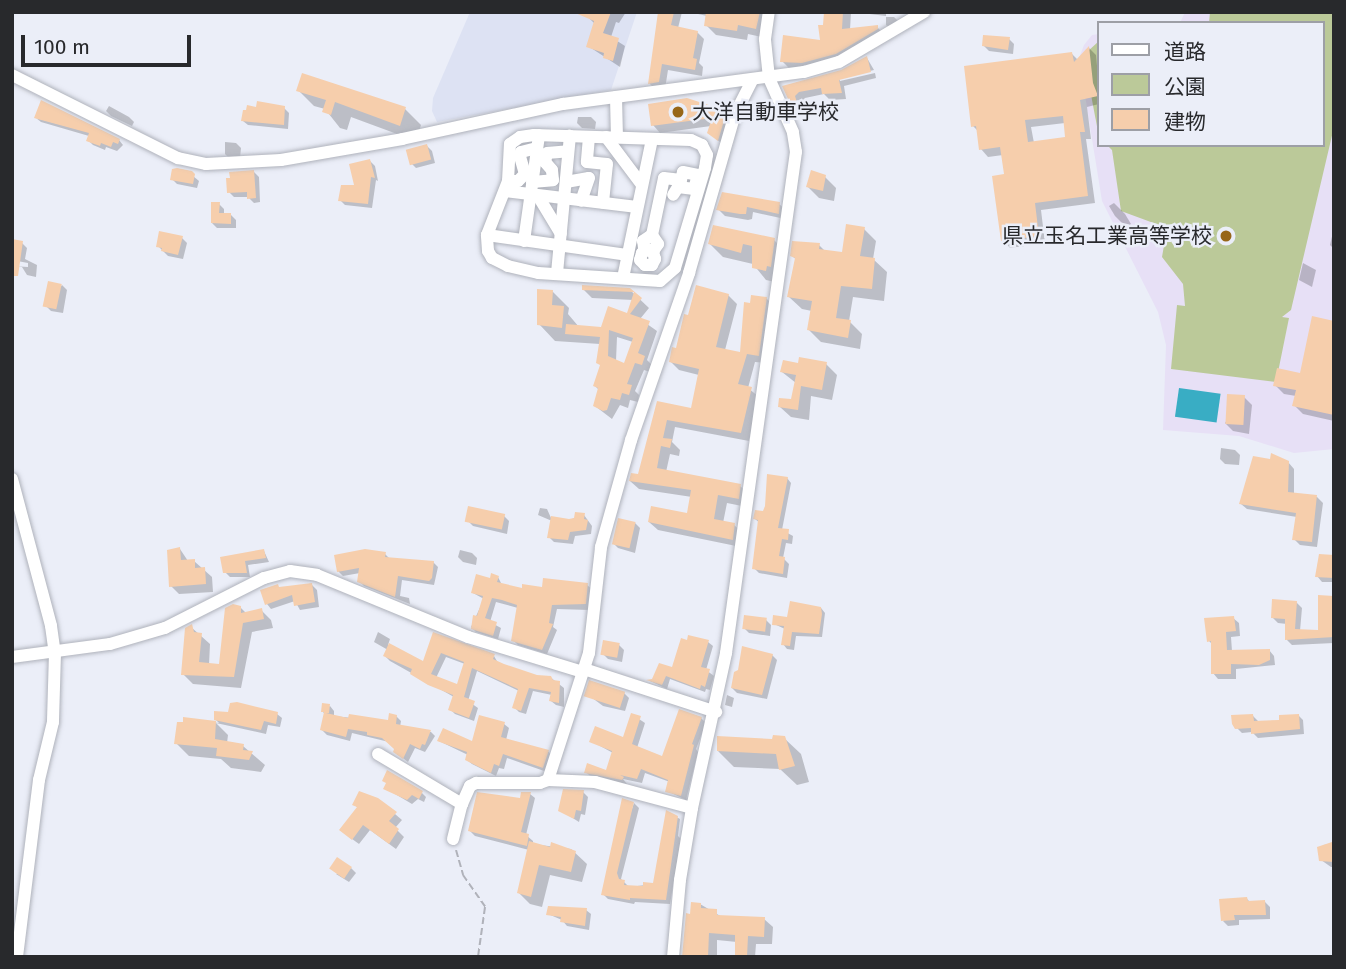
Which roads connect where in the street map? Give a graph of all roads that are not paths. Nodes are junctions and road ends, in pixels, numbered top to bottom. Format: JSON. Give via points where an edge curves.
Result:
{"nodes":[{"id":1,"x":769,"y":12,"type":"edge"},
{"id":2,"x":923,"y":12,"type":"edge"},
{"id":3,"x":12,"y":75,"type":"edge"},
{"id":4,"x":769,"y":78,"type":"junction"},
{"id":5,"x":752,"y":80,"type":"junction"},
{"id":6,"x":616,"y":97,"type":"junction"},
{"id":7,"x":570,"y":136,"type":"junction"},
{"id":8,"x":589,"y":136,"type":"junction"},
{"id":9,"x":611,"y":137,"type":"junction"},
{"id":10,"x":652,"y":139,"type":"junction"},
{"id":11,"x":538,"y":141,"type":"junction"},
{"id":12,"x":568,"y":151,"type":"junction"},
{"id":13,"x":566,"y":181,"type":"junction"},
{"id":14,"x":532,"y":182,"type":"junction"},
{"id":15,"x":698,"y":184,"type":"junction"},
{"id":16,"x":642,"y":185,"type":"junction"},
{"id":17,"x":507,"y":186,"type":"junction"},
{"id":18,"x":673,"y":195,"type":"dead end"},
{"id":19,"x":534,"y":196,"type":"junction"},
{"id":20,"x":564,"y":199,"type":"junction"},
{"id":21,"x":580,"y":201,"type":"junction"},
{"id":22,"x":603,"y":203,"type":"junction"},
{"id":23,"x":637,"y":208,"type":"junction"},
{"id":24,"x":487,"y":235,"type":"junction"},
{"id":25,"x":560,"y":240,"type":"junction"},
{"id":26,"x":524,"y":241,"type":"junction"},
{"id":27,"x":649,"y":250,"type":"dead end"},
{"id":28,"x":627,"y":256,"type":"junction"},
{"id":29,"x":557,"y":273,"type":"junction"},
{"id":30,"x":623,"y":278,"type":"junction"},
{"id":31,"x":12,"y":479,"type":"edge"},
{"id":32,"x":55,"y":653,"type":"junction"},
{"id":33,"x":12,"y":657,"type":"edge"},
{"id":34,"x":583,"y":670,"type":"junction"},
{"id":35,"x":716,"y":712,"type":"junction"},
{"id":36,"x":378,"y":754,"type":"dead end"},
{"id":37,"x":548,"y":780,"type":"junction"},
{"id":38,"x":461,"y":804,"type":"junction"},
{"id":39,"x":692,"y":808,"type":"junction"},
{"id":40,"x":453,"y":839,"type":"road end"},
{"id":41,"x":18,"y":957,"type":"edge"},
{"id":42,"x":673,"y":957,"type":"edge"}],
"edges":[{"from":1,"to":4,"type":"street","via":[[765,39]]},
{"from":2,"to":4,"type":"street","via":[[839,61]]},
{"from":3,"to":6,"type":"street","via":[[178,158],[206,164],[281,160],[402,139],[496,116]]},
{"from":4,"to":5,"type":"street"},
{"from":4,"to":35,"type":"street","via":[[793,132],[796,152]]},
{"from":5,"to":6,"type":"street"},
{"from":5,"to":34,"type":"street","via":[[735,114],[689,273],[631,440],[601,547],[593,631]]},
{"from":6,"to":9,"type":"street"},
{"from":7,"to":8,"type":"street"},
{"from":7,"to":11,"type":"street"},
{"from":7,"to":12,"type":"street"},
{"from":8,"to":9,"type":"street"},
{"from":8,"to":22,"type":"street","via":[[587,162],[607,164]]},
{"from":9,"to":10,"type":"street"},
{"from":9,"to":16,"type":"street"},
{"from":10,"to":15,"type":"street","via":[[691,140],[702,145],[707,155]]},
{"from":10,"to":16,"type":"street"},
{"from":11,"to":14,"type":"street"},
{"from":11,"to":17,"type":"street","via":[[520,137],[510,145]]},
{"from":12,"to":13,"type":"street"},
{"from":12,"to":14,"type":"street","via":[[547,153],[545,162],[553,180]]},
{"from":13,"to":20,"type":"street"},
{"from":13,"to":21,"type":"street","via":[[589,178]]},
{"from":14,"to":19,"type":"street"},
{"from":15,"to":18,"type":"street","via":[[694,189],[678,187]]},
{"from":15,"to":27,"type":"street","via":[[698,175],[683,172],[681,180],[664,177],[652,235],[643,241]]},
{"from":15,"to":30,"type":"street","via":[[675,268],[660,281]]},
{"from":16,"to":23,"type":"street"},
{"from":17,"to":19,"type":"street"},
{"from":17,"to":24,"type":"street"},
{"from":19,"to":20,"type":"street"},
{"from":19,"to":25,"type":"street"},
{"from":19,"to":26,"type":"street"},
{"from":20,"to":21,"type":"street"},
{"from":20,"to":25,"type":"street"},
{"from":21,"to":22,"type":"street"},
{"from":22,"to":23,"type":"street"},
{"from":23,"to":28,"type":"street"},
{"from":24,"to":26,"type":"street"},
{"from":24,"to":29,"type":"street","via":[[488,251],[499,262],[538,273]]},
{"from":25,"to":26,"type":"street"},
{"from":25,"to":28,"type":"street"},
{"from":25,"to":29,"type":"street"},
{"from":28,"to":30,"type":"street"},
{"from":29,"to":30,"type":"street"},
{"from":31,"to":32,"type":"street"},
{"from":32,"to":33,"type":"street"},
{"from":32,"to":34,"type":"street","via":[[165,628],[264,578],[290,571],[317,575],[468,637]]},
{"from":32,"to":41,"type":"street","via":[[51,740],[39,780]]},
{"from":34,"to":35,"type":"street"},
{"from":34,"to":37,"type":"street"},
{"from":35,"to":39,"type":"street"},
{"from":36,"to":38,"type":"street"},
{"from":37,"to":38,"type":"street","via":[[476,783]]},
{"from":37,"to":39,"type":"street","via":[[595,782]]},
{"from":38,"to":40,"type":"street"},
{"from":39,"to":42,"type":"street"}]}
